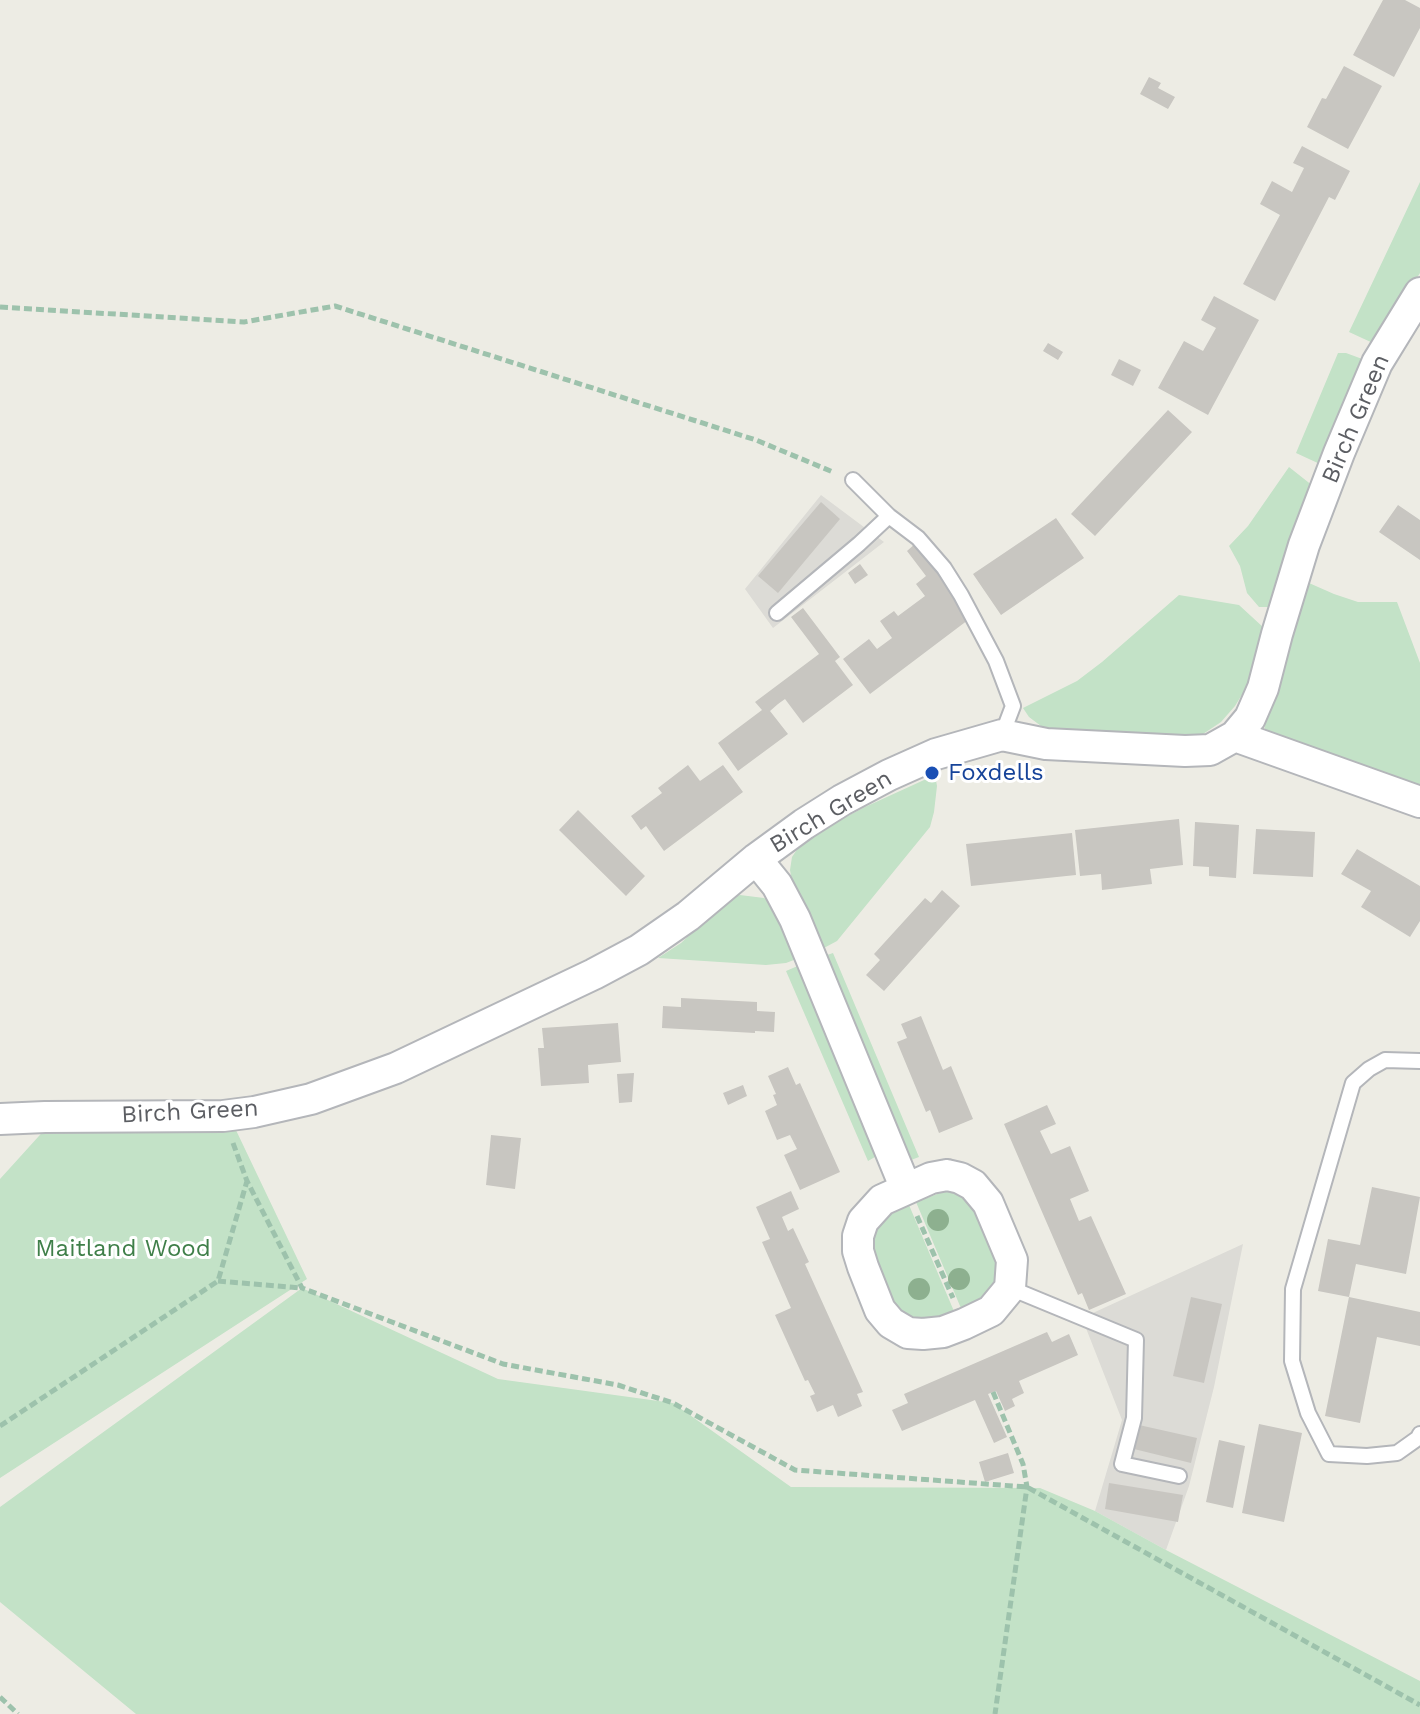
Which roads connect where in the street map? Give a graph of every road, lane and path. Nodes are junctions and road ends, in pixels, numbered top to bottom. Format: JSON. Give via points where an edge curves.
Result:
{"nodes":[{"id":1,"x":1420,"y":293,"type":"edge"},
{"id":2,"x":0,"y":307,"type":"edge"},
{"id":3,"x":853,"y":480,"type":"joint"},
{"id":4,"x":889,"y":516,"type":"junction"},
{"id":5,"x":777,"y":613,"type":"dead end"},
{"id":6,"x":1002,"y":735,"type":"junction"},
{"id":7,"x":1235,"y":736,"type":"junction"},
{"id":8,"x":1420,"y":802,"type":"edge"},
{"id":9,"x":756,"y":859,"type":"junction"},
{"id":10,"x":1420,"y":1061,"type":"edge"},
{"id":11,"x":223,"y":1116,"type":"junction"},
{"id":12,"x":0,"y":1119,"type":"edge"},
{"id":13,"x":247,"y":1181,"type":"junction"},
{"id":14,"x":906,"y":1189,"type":"junction"},
{"id":15,"x":218,"y":1281,"type":"junction"},
{"id":16,"x":302,"y":1288,"type":"junction"},
{"id":17,"x":1010,"y":1288,"type":"junction"},
{"id":18,"x":964,"y":1324,"type":"junction"},
{"id":19,"x":993,"y":1392,"type":"dead end"},
{"id":20,"x":0,"y":1426,"type":"edge"},
{"id":21,"x":1420,"y":1434,"type":"edge"},
{"id":22,"x":1179,"y":1476,"type":"dead end"},
{"id":23,"x":1027,"y":1487,"type":"junction"},
{"id":24,"x":0,"y":1697,"type":"edge"},
{"id":25,"x":1420,"y":1705,"type":"edge"},
{"id":26,"x":18,"y":1714,"type":"edge"},
{"id":27,"x":995,"y":1714,"type":"edge"}],
"edges":[{"from":1,"to":7,"type":"street","name":"Birch Green","via":[[1377,363],[1339,453],[1304,545],[1263,688]]},
{"from":2,"to":3,"type":"path","via":[[244,322],[335,306],[756,440]]},
{"from":3,"to":4,"type":"lane"},
{"from":4,"to":5,"type":"lane"},
{"from":4,"to":6,"type":"lane","via":[[944,568],[977,624],[1013,706]]},
{"from":6,"to":7,"type":"street","name":"Birch Green","via":[[1046,744],[1185,751],[1210,750]]},
{"from":6,"to":9,"type":"street","name":"Birch Green","via":[[936,754],[889,775]]},
{"from":7,"to":8,"type":"street"},
{"from":9,"to":11,"type":"street","name":"Birch Green","via":[[688,916],[594,974],[396,1068],[311,1099]]},
{"from":9,"to":14,"type":"street","via":[[795,919]]},
{"from":10,"to":21,"type":"lane","via":[[1385,1060],[1353,1083],[1293,1289],[1292,1361],[1308,1413],[1329,1454],[1397,1453]]},
{"from":11,"to":12,"type":"street","name":"Birch Green"},
{"from":11,"to":13,"type":"path"},
{"from":13,"to":15,"type":"path"},
{"from":13,"to":16,"type":"path"},
{"from":14,"to":17,"type":"street","via":[[947,1175],[982,1193],[1012,1260]]},
{"from":14,"to":18,"type":"path"},
{"from":14,"to":18,"type":"street","via":[[882,1200],[863,1221],[858,1236],[858,1251],[880,1310],[908,1333],[943,1332]]},
{"from":15,"to":16,"type":"path"},
{"from":15,"to":20,"type":"path"},
{"from":16,"to":23,"type":"path","via":[[503,1364],[618,1385],[673,1403],[795,1470]]},
{"from":17,"to":18,"type":"street","via":[[991,1311]]},
{"from":17,"to":22,"type":"lane","via":[[1136,1340],[1134,1418],[1122,1464]]},
{"from":19,"to":23,"type":"path"},
{"from":23,"to":25,"type":"path"},
{"from":23,"to":27,"type":"path"},
{"from":24,"to":26,"type":"path"}]}
